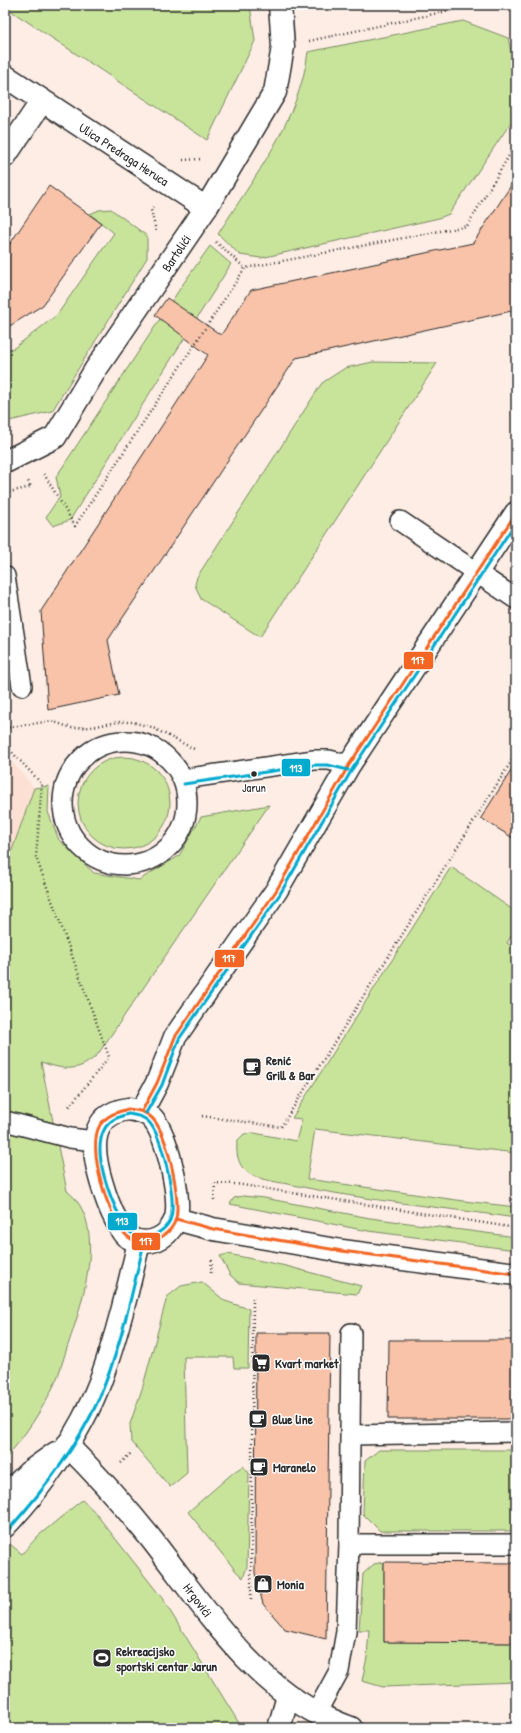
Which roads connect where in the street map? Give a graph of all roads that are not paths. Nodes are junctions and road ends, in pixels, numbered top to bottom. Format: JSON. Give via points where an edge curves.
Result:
{"nodes":[{"id":1,"x":280,"y":5,"type":"edge"},
{"id":2,"x":5,"y":76,"type":"edge"},
{"id":3,"x":42,"y":101,"type":"junction"},
{"id":4,"x":5,"y":156,"type":"edge"},
{"id":5,"x":206,"y":208,"type":"junction"},
{"id":6,"x":5,"y":462,"type":"edge"},
{"id":7,"x":516,"y":513,"type":"edge"},
{"id":8,"x":400,"y":521,"type":"dead end"},
{"id":9,"x":477,"y":572,"type":"junction"},
{"id":10,"x":5,"y":576,"type":"edge"},
{"id":11,"x":516,"y":599,"type":"edge"},
{"id":12,"x":22,"y":686,"type":"dead end"},
{"id":13,"x":349,"y":765,"type":"junction"},
{"id":14,"x":183,"y":779,"type":"junction"},
{"id":15,"x":142,"y":1111,"type":"junction"},
{"id":16,"x":5,"y":1121,"type":"edge"},
{"id":17,"x":94,"y":1141,"type":"junction"},
{"id":18,"x":176,"y":1219,"type":"junction"},
{"id":19,"x":139,"y":1242,"type":"junction"},
{"id":20,"x":516,"y":1274,"type":"edge"},
{"id":21,"x":352,"y":1333,"type":"dead end"},
{"id":22,"x":516,"y":1432,"type":"edge"},
{"id":23,"x":351,"y":1435,"type":"junction"},
{"id":24,"x":67,"y":1445,"type":"junction"},
{"id":25,"x":5,"y":1496,"type":"edge"},
{"id":26,"x":5,"y":1526,"type":"edge"},
{"id":27,"x":349,"y":1544,"type":"junction"},
{"id":28,"x":516,"y":1544,"type":"edge"},
{"id":29,"x":288,"y":1696,"type":"junction"},
{"id":30,"x":316,"y":1713,"type":"junction"},
{"id":31,"x":279,"y":1728,"type":"edge"},
{"id":32,"x":351,"y":1728,"type":"edge"}],
"edges":[{"from":1,"to":5,"type":"street","name":"Bartolići","via":[[282,47],[275,92]]},
{"from":2,"to":3,"type":"street","name":"Ulica Predraga Heruca"},
{"from":3,"to":4,"type":"street"},
{"from":3,"to":5,"type":"street","name":"Ulica Predraga Heruca"},
{"from":5,"to":6,"type":"street","name":"Bartolići","via":[[96,369],[55,437]]},
{"from":7,"to":9,"type":"street"},
{"from":8,"to":9,"type":"lane"},
{"from":9,"to":11,"type":"lane"},
{"from":9,"to":13,"type":"street"},
{"from":10,"to":12,"type":"lane"},
{"from":13,"to":14,"type":"lane","via":[[329,760],[314,760]]},
{"from":13,"to":15,"type":"street","via":[[276,891],[175,1037],[157,1083]]},
{"from":14,"to":14,"type":"lane","via":[[173,763],[160,750],[143,742],[106,742],[89,750],[73,768],[62,796],[63,817],[71,836],[85,851],[103,862],[124,865],[144,862],[162,853],[176,838],[182,826],[187,798]]},
{"from":15,"to":17,"type":"street","via":[[118,1110],[106,1118],[98,1129]]},
{"from":15,"to":18,"type":"street","via":[[160,1128],[167,1146],[175,1182]]},
{"from":16,"to":17,"type":"lane","via":[[70,1138]]},
{"from":17,"to":19,"type":"street","via":[[96,1164],[109,1207],[126,1237]]},
{"from":18,"to":19,"type":"street","via":[[164,1236],[155,1241]]},
{"from":18,"to":20,"type":"street","via":[[213,1229],[342,1251]]},
{"from":19,"to":24,"type":"street","via":[[112,1348],[99,1384]]},
{"from":21,"to":23,"type":"lane"},
{"from":22,"to":23,"type":"lane"},
{"from":23,"to":27,"type":"lane"},
{"from":24,"to":25,"type":"street","via":[[28,1473]]},
{"from":24,"to":26,"type":"street","via":[[26,1504]]},
{"from":24,"to":29,"type":"street","name":"Hrgovići","via":[[117,1496],[214,1621],[246,1657]]},
{"from":27,"to":28,"type":"lane"},
{"from":27,"to":30,"type":"lane","via":[[346,1632],[339,1671]]},
{"from":29,"to":30,"type":"street","name":"Hrgovići"},
{"from":29,"to":31,"type":"street"},
{"from":30,"to":32,"type":"street","name":"Hrgovići"}]}
